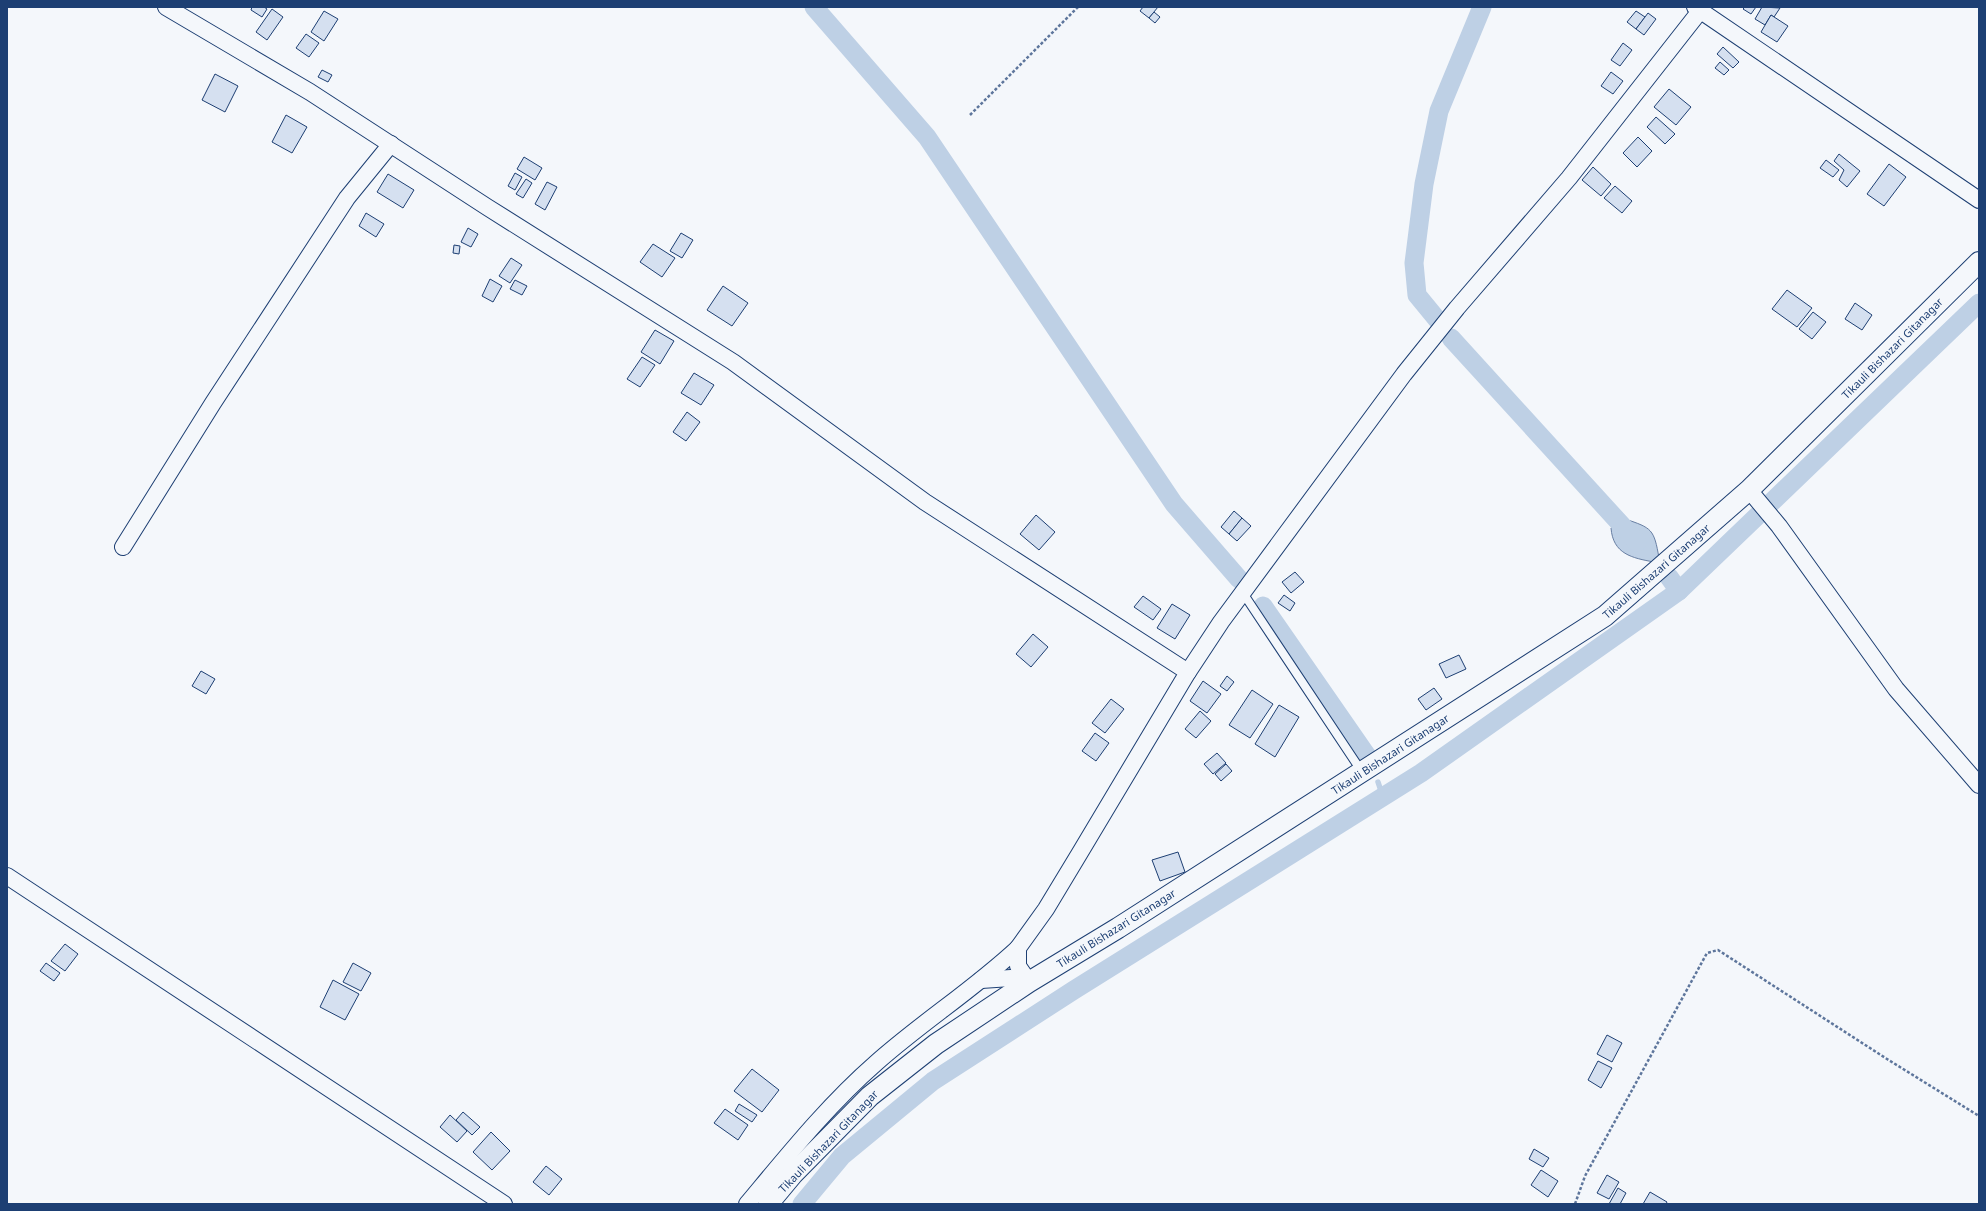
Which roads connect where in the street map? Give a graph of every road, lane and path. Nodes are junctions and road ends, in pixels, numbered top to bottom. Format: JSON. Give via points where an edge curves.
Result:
{"nodes":[{"id":1,"x":166,"y":7,"type":"edge"},
{"id":2,"x":1078,"y":7,"type":"edge"},
{"id":3,"x":1697,"y":9,"type":"edge"},
{"id":4,"x":970,"y":115,"type":"dead end"},
{"id":5,"x":391,"y":144,"type":"junction"},
{"id":6,"x":1979,"y":200,"type":"edge"},
{"id":7,"x":1979,"y":262,"type":"edge"},
{"id":8,"x":1755,"y":496,"type":"junction"},
{"id":9,"x":123,"y":547,"type":"dead end"},
{"id":10,"x":1243,"y":593,"type":"junction"},
{"id":11,"x":1188,"y":672,"type":"junction"},
{"id":12,"x":1362,"y":772,"type":"junction"},
{"id":13,"x":1979,"y":785,"type":"edge"},
{"id":14,"x":7,"y":876,"type":"edge"},
{"id":15,"x":1018,"y":948,"type":"junction"},
{"id":16,"x":982,"y":980,"type":"junction"},
{"id":17,"x":1029,"y":982,"type":"junction"},
{"id":18,"x":1979,"y":1116,"type":"edge"},
{"id":19,"x":504,"y":1204,"type":"edge"},
{"id":20,"x":747,"y":1204,"type":"edge"},
{"id":21,"x":768,"y":1204,"type":"edge"},
{"id":22,"x":1575,"y":1204,"type":"edge"}],
"edges":[{"from":1,"to":5,"type":"street","via":[[310,92]]},
{"from":2,"to":4,"type":"path"},
{"from":3,"to":6,"type":"street"},
{"from":3,"to":10,"type":"street","via":[[1569,178],[1404,374]]},
{"from":5,"to":9,"type":"street","via":[[347,198],[212,403]]},
{"from":5,"to":11,"type":"street","via":[[733,362],[925,502]]},
{"from":7,"to":8,"type":"street","name":"Tikauli Bishazari Gitanagar"},
{"from":8,"to":12,"type":"street","name":"Tikauli Bishazari Gitanagar","via":[[1605,616]]},
{"from":8,"to":13,"type":"street","via":[[1896,689]]},
{"from":10,"to":11,"type":"street"},
{"from":10,"to":12,"type":"lane"},
{"from":11,"to":15,"type":"street","via":[[1046,909]]},
{"from":12,"to":17,"type":"street","name":"Tikauli Bishazari Gitanagar"},
{"from":14,"to":19,"type":"street"},
{"from":15,"to":16,"type":"street"},
{"from":15,"to":17,"type":"street","via":[[1018,966]]},
{"from":16,"to":17,"type":"street","via":[[1011,978]]},
{"from":16,"to":20,"type":"street","via":[[912,1032],[831,1106]]},
{"from":17,"to":21,"type":"street","name":"Tikauli Bishazari Gitanagar","via":[[936,1044],[870,1096]]},
{"from":18,"to":22,"type":"path","via":[[1718,950],[1707,953],[1586,1176]]}]}
